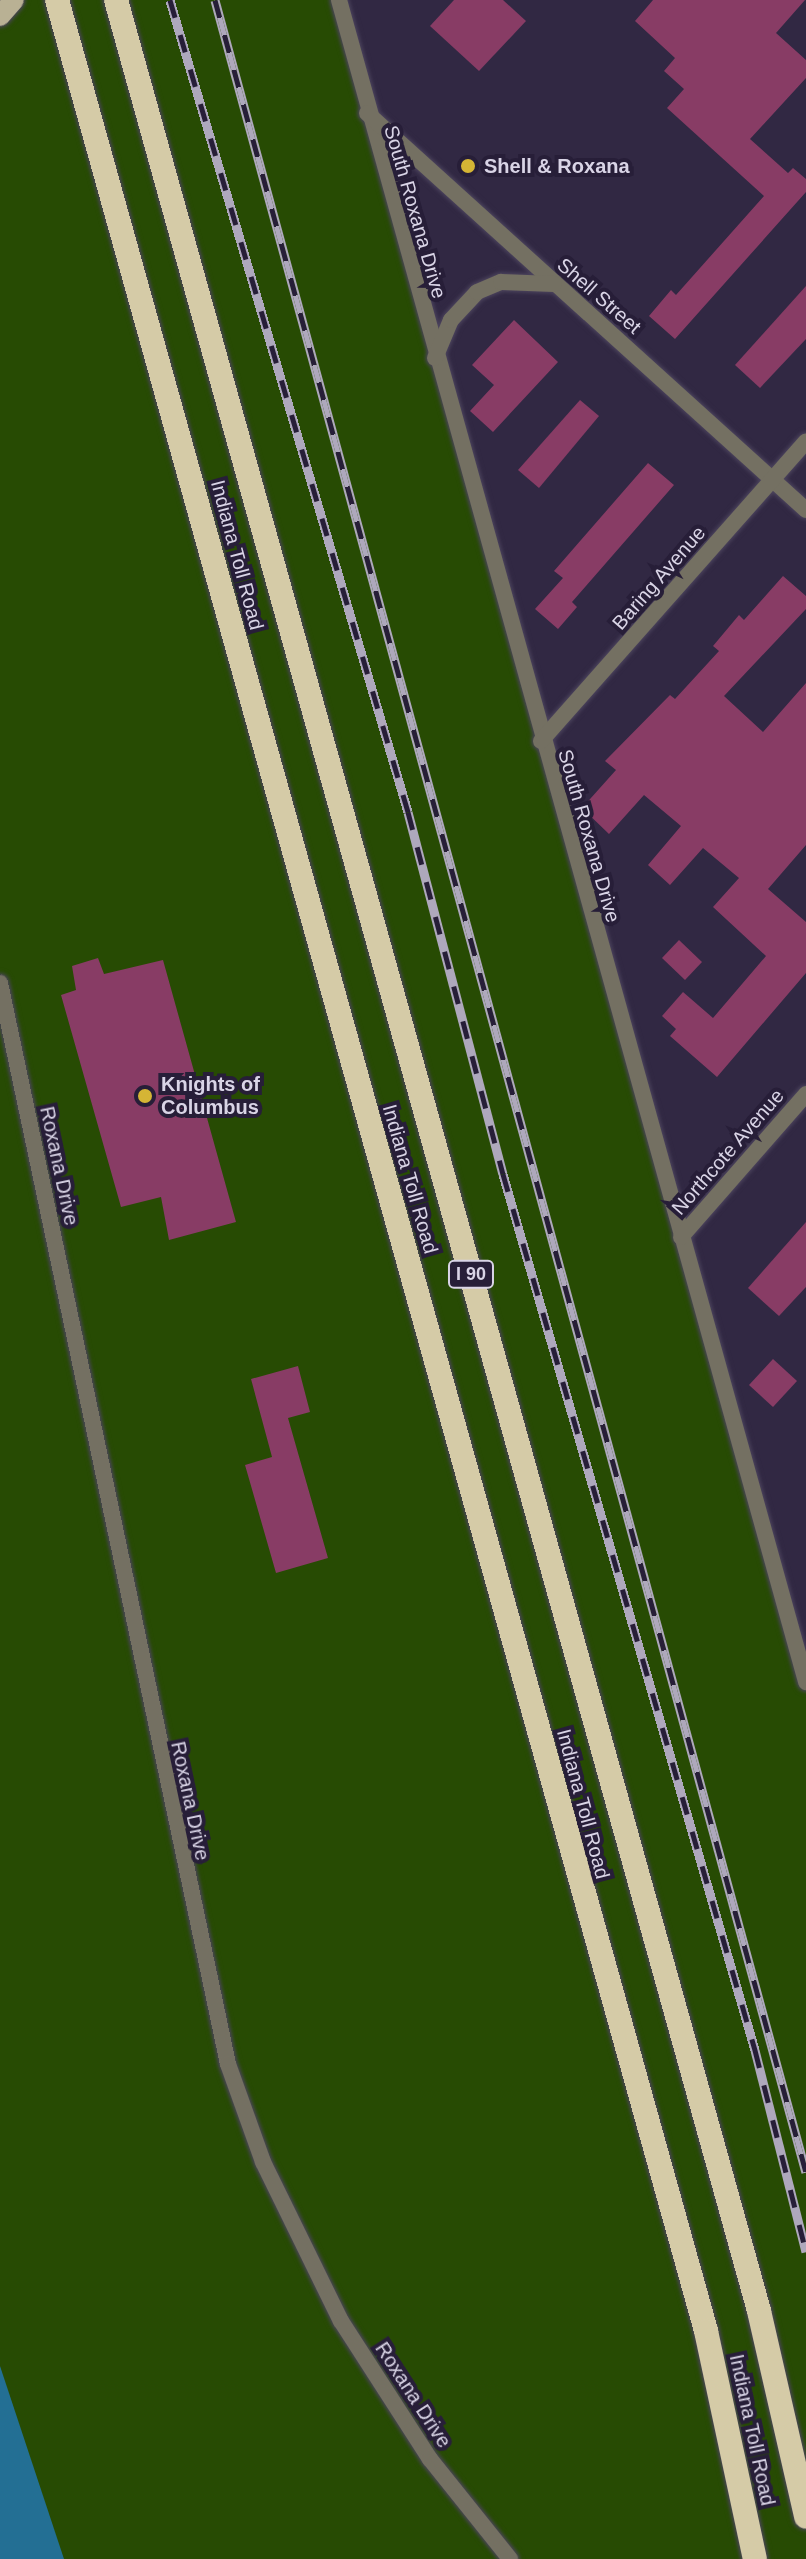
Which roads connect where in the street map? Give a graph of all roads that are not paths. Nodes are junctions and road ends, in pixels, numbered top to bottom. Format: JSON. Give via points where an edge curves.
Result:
{"nodes":[{"id":1,"x":14,"y":0,"type":"edge"},
{"id":2,"x":57,"y":0,"type":"edge"},
{"id":3,"x":116,"y":0,"type":"edge"},
{"id":4,"x":339,"y":0,"type":"edge"},
{"id":5,"x":0,"y":16,"type":"edge"},
{"id":6,"x":366,"y":112,"type":"junction"},
{"id":7,"x":554,"y":284,"type":"junction"},
{"id":8,"x":435,"y":358,"type":"junction"},
{"id":9,"x":806,"y":441,"type":"edge"},
{"id":10,"x":772,"y":479,"type":"junction"},
{"id":11,"x":806,"y":510,"type":"edge"},
{"id":12,"x":541,"y":741,"type":"junction"},
{"id":13,"x":0,"y":983,"type":"edge"},
{"id":14,"x":806,"y":1094,"type":"edge"},
{"id":15,"x":681,"y":1237,"type":"junction"},
{"id":16,"x":806,"y":1682,"type":"edge"},
{"id":17,"x":806,"y":2517,"type":"edge"},
{"id":18,"x":510,"y":2559,"type":"edge"},
{"id":19,"x":755,"y":2559,"type":"edge"}],
"edges":[{"from":1,"to":5,"type":"main road"},
{"from":2,"to":19,"type":"highway","name":"Indiana Toll Road","number":"I 90","via":[[706,2331]]},
{"from":3,"to":17,"type":"highway","name":"Indiana Toll Road","number":"I 90","via":[[755,2296]]},
{"from":4,"to":6,"type":"street","name":"South Roxana Drive"},
{"from":6,"to":7,"type":"street","name":"Shell Street"},
{"from":6,"to":8,"type":"street","name":"South Roxana Drive"},
{"from":7,"to":8,"type":"street","via":[[501,282],[477,292],[451,320]]},
{"from":7,"to":10,"type":"street","name":"Shell Street"},
{"from":8,"to":12,"type":"street","name":"South Roxana Drive"},
{"from":9,"to":10,"type":"street","name":"Baring Avenue"},
{"from":10,"to":11,"type":"street","name":"Shell Street"},
{"from":10,"to":12,"type":"street","name":"Baring Avenue"},
{"from":12,"to":15,"type":"street","name":"South Roxana Drive"},
{"from":13,"to":18,"type":"street","name":"Roxana Drive","via":[[228,2064],[279,2197],[341,2321],[430,2459]]},
{"from":14,"to":15,"type":"street","name":"Northcote Avenue"},
{"from":15,"to":16,"type":"street","name":"South Roxana Drive"}]}
